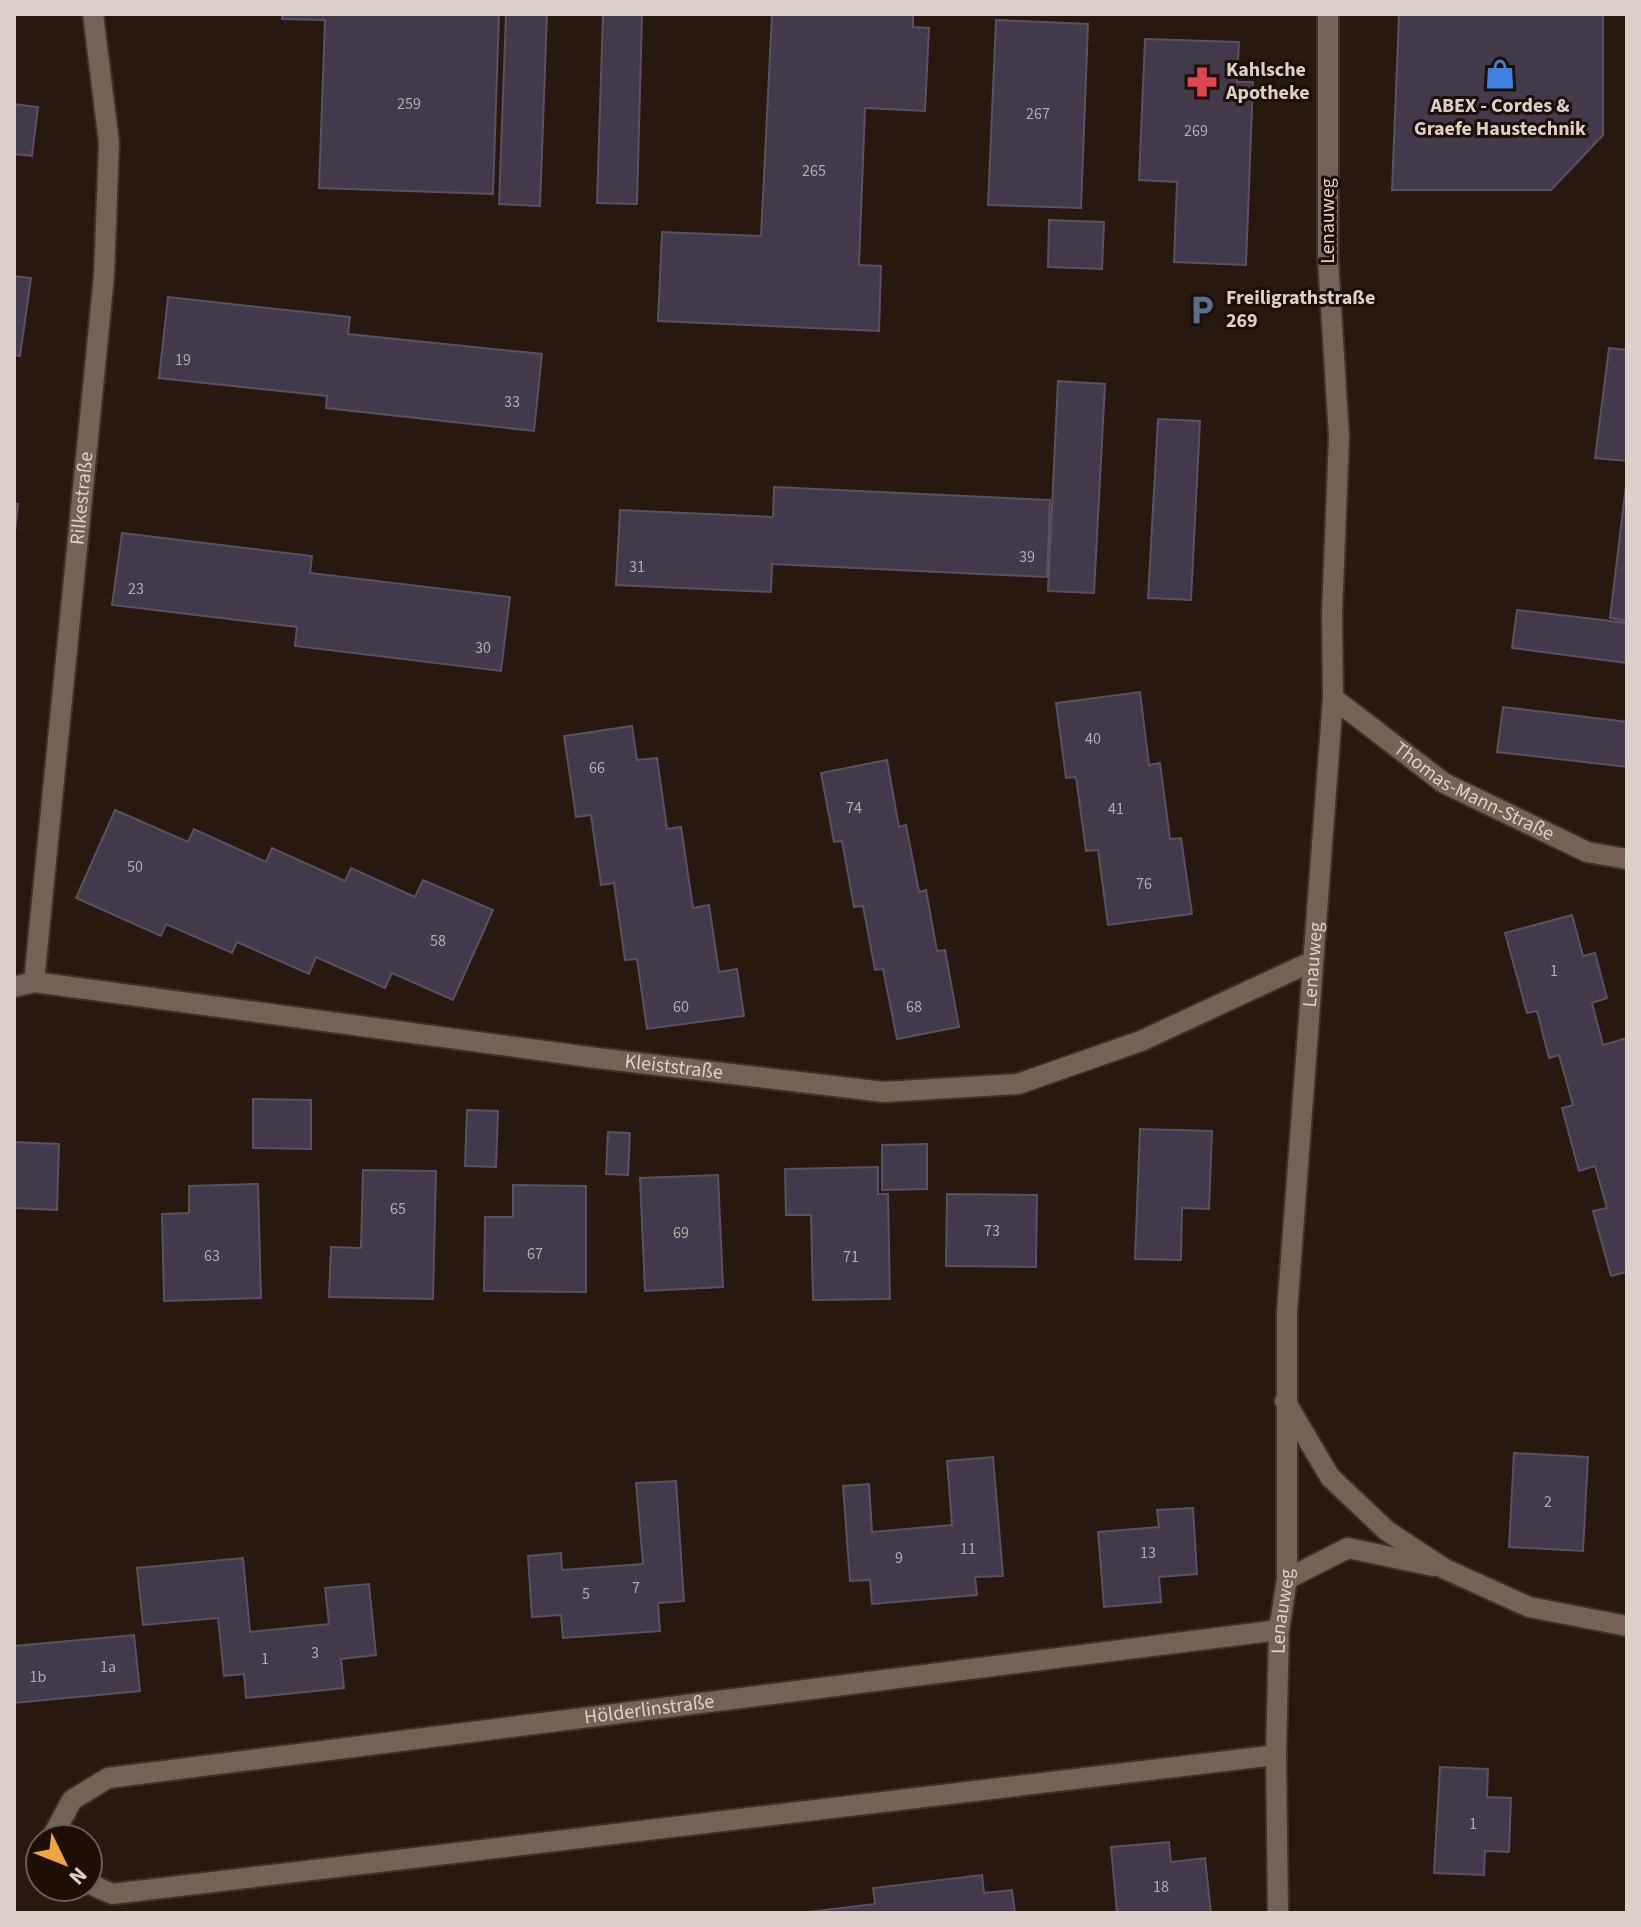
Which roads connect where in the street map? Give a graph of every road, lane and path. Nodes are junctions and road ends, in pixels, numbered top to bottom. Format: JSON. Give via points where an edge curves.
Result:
{"nodes":[{"id":1,"x":93,"y":14,"type":"edge"},
{"id":2,"x":1328,"y":14,"type":"edge"},
{"id":3,"x":1333,"y":698,"type":"junction"},
{"id":4,"x":1627,"y":859,"type":"edge"},
{"id":5,"x":1313,"y":961,"type":"junction"},
{"id":6,"x":24,"y":985,"type":"edge"},
{"id":7,"x":1284,"y":1400,"type":"junction"},
{"id":8,"x":1445,"y":1569,"type":"junction"},
{"id":9,"x":1287,"y":1579,"type":"junction"},
{"id":10,"x":1627,"y":1626,"type":"edge"},
{"id":11,"x":1279,"y":1630,"type":"junction"},
{"id":12,"x":1276,"y":1755,"type":"junction"},
{"id":13,"x":60,"y":1823,"type":"edge"},
{"id":14,"x":104,"y":1890,"type":"edge"},
{"id":15,"x":1278,"y":1913,"type":"edge"}],
"edges":[{"from":1,"to":6,"type":"street","name":"Rilkestraße","via":[[109,143],[104,276]]},
{"from":2,"to":3,"type":"street","name":"Lenauweg","via":[[1328,259],[1339,437]]},
{"from":3,"to":4,"type":"street","name":"Thomas-Mann-Straße","via":[[1444,783],[1587,852]]},
{"from":3,"to":5,"type":"street","name":"Lenauweg"},
{"from":5,"to":6,"type":"street","name":"Kleiststraße","via":[[1141,1041],[1018,1084],[884,1092]]},
{"from":5,"to":7,"type":"street","name":"Lenauweg"},
{"from":7,"to":8,"type":"street","via":[[1330,1477],[1387,1531]]},
{"from":7,"to":9,"type":"street","name":"Lenauweg"},
{"from":8,"to":9,"type":"street","via":[[1348,1548]]},
{"from":8,"to":10,"type":"street","via":[[1529,1607]]},
{"from":9,"to":11,"type":"street","name":"Lenauweg"},
{"from":11,"to":12,"type":"street","name":"Lenauweg"},
{"from":11,"to":13,"type":"street","name":"Hölderlinstraße","via":[[108,1778],[72,1800]]},
{"from":12,"to":14,"type":"street","via":[[112,1894]]},
{"from":12,"to":15,"type":"street","name":"Lenauweg"}]}
